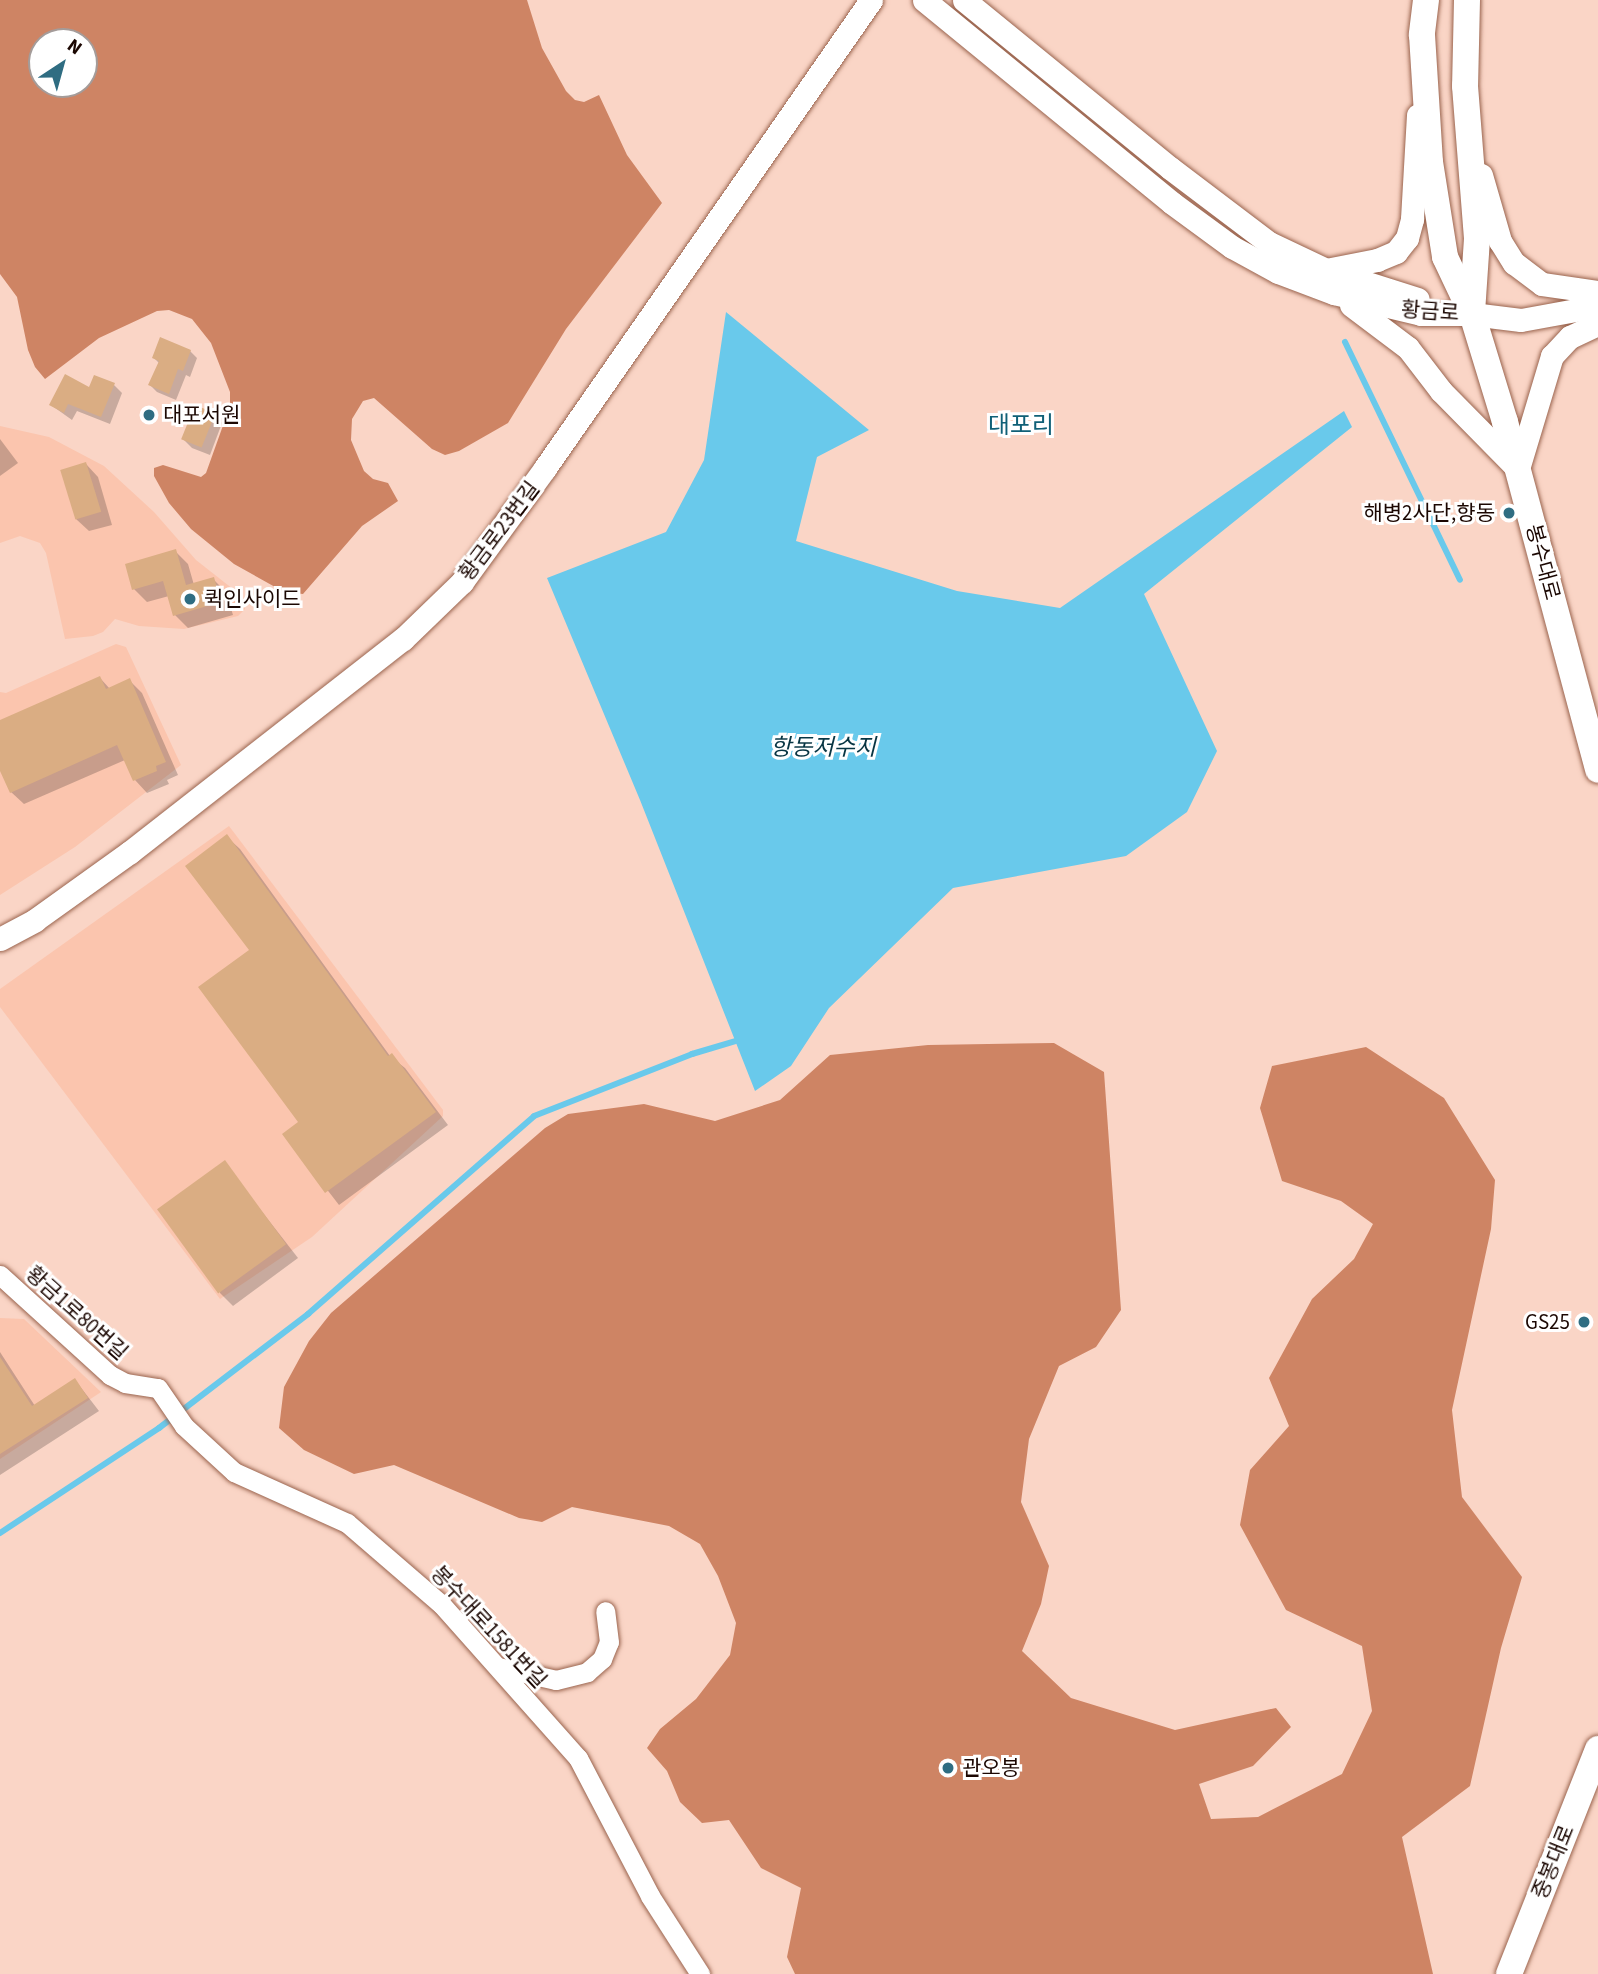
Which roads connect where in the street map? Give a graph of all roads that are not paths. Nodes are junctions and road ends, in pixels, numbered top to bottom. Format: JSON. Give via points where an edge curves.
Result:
{"nodes":[{"id":1,"x":871,"y":0,"type":"edge"},
{"id":2,"x":924,"y":0,"type":"edge"},
{"id":3,"x":964,"y":0,"type":"edge"},
{"id":4,"x":1426,"y":0,"type":"edge"},
{"id":5,"x":1467,"y":0,"type":"edge"},
{"id":6,"x":1422,"y":35,"type":"junction"},
{"id":7,"x":1465,"y":86,"type":"junction"},
{"id":8,"x":1326,"y":270,"type":"junction"},
{"id":9,"x":1598,"y":292,"type":"edge"},
{"id":10,"x":1334,"y":293,"type":"junction"},
{"id":11,"x":1598,"y":306,"type":"edge"},
{"id":12,"x":1472,"y":314,"type":"junction"},
{"id":13,"x":1598,"y":324,"type":"edge"},
{"id":14,"x":1518,"y":468,"type":"junction"},
{"id":15,"x":1598,"y":770,"type":"edge"},
{"id":16,"x":0,"y":939,"type":"edge"},
{"id":17,"x":1,"y":1277,"type":"edge"},
{"id":18,"x":164,"y":1393,"type":"joint"},
{"id":19,"x":605,"y":1611,"type":"dead end"},
{"id":20,"x":497,"y":1667,"type":"junction"},
{"id":21,"x":1598,"y":1749,"type":"edge"},
{"id":22,"x":700,"y":1974,"type":"edge"},
{"id":23,"x":1509,"y":1974,"type":"edge"}],
"edges":[{"from":1,"to":16,"type":"street","name":"황금로23번길","via":[[462,582],[403,639],[130,852],[35,920]]},
{"from":2,"to":10,"type":"street","name":"황금로","via":[[1232,247]]},
{"from":3,"to":8,"type":"street","name":"황금로","via":[[1252,232]]},
{"from":4,"to":6,"type":"main road","name":"봉수대로"},
{"from":5,"to":7,"type":"main road","name":"봉수대로"},
{"from":6,"to":8,"type":"street","via":[[1412,219],[1407,238],[1396,252],[1377,260]]},
{"from":6,"to":12,"type":"main road","name":"봉수대로","via":[[1430,162],[1445,257]]},
{"from":7,"to":9,"type":"street","via":[[1485,197],[1500,241],[1514,263],[1542,284]]},
{"from":7,"to":12,"type":"main road","name":"봉수대로","via":[[1476,239]]},
{"from":8,"to":12,"type":"street","name":"황금로"},
{"from":10,"to":12,"type":"street","name":"황금로","via":[[1422,314]]},
{"from":10,"to":14,"type":"street","via":[[1408,348],[1441,391]]},
{"from":11,"to":12,"type":"street","via":[[1521,320]]},
{"from":12,"to":14,"type":"main road","name":"봉수대로"},
{"from":13,"to":14,"type":"street","via":[[1570,337],[1552,356]]},
{"from":14,"to":15,"type":"main road","name":"봉수대로"},
{"from":17,"to":18,"type":"street","name":"황금1로80번길","via":[[110,1375]]},
{"from":18,"to":20,"type":"street","name":"봉수대로1581번길","via":[[184,1426],[234,1472],[347,1523],[442,1605]]},
{"from":19,"to":20,"type":"street","via":[[609,1642],[601,1659],[587,1672],[556,1680]]},
{"from":20,"to":22,"type":"street","name":"봉수대로1581번길","via":[[578,1758],[650,1896]]},
{"from":21,"to":23,"type":"main road","name":"중봉대로"}]}
